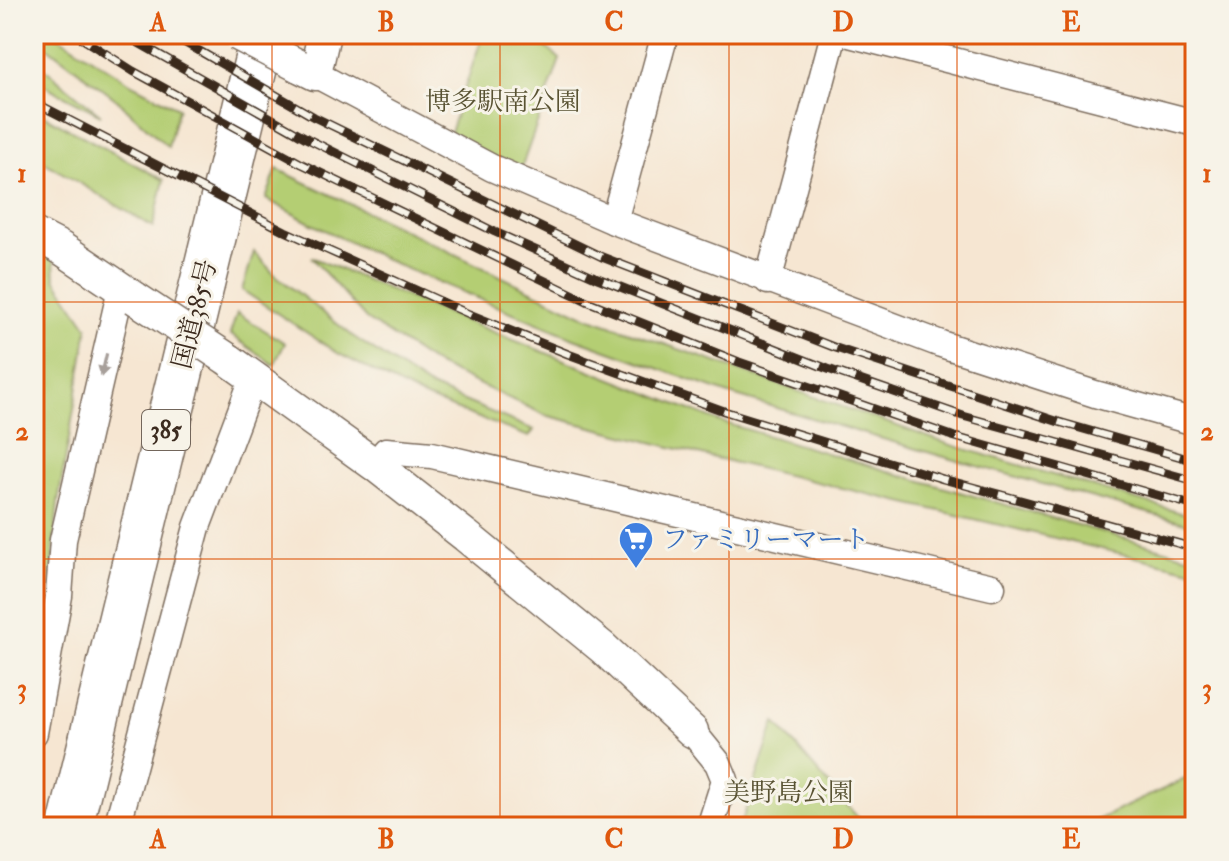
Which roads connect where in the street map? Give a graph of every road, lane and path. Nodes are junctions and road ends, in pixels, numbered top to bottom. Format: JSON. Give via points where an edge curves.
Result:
{"nodes":[{"id":1,"x":237,"y":34,"type":"edge"},
{"id":2,"x":263,"y":34,"type":"edge"},
{"id":3,"x":324,"y":34,"type":"edge"},
{"id":4,"x":665,"y":34,"type":"edge"},
{"id":5,"x":834,"y":34,"type":"edge"},
{"id":6,"x":849,"y":34,"type":"edge"},
{"id":7,"x":307,"y":70,"type":"junction"},
{"id":8,"x":1195,"y":123,"type":"edge"},
{"id":9,"x":614,"y":221,"type":"junction"},
{"id":10,"x":34,"y":234,"type":"edge"},
{"id":11,"x":768,"y":281,"type":"junction"},
{"id":12,"x":128,"y":294,"type":"junction"},
{"id":13,"x":241,"y":368,"type":"junction"},
{"id":14,"x":1195,"y":422,"type":"edge"},
{"id":15,"x":375,"y":465,"type":"junction"},
{"id":16,"x":992,"y":587,"type":"dead end"},
{"id":17,"x":692,"y":731,"type":"joint"},
{"id":18,"x":34,"y":733,"type":"edge"},
{"id":19,"x":70,"y":827,"type":"edge"},
{"id":20,"x":117,"y":827,"type":"edge"},
{"id":21,"x":710,"y":827,"type":"edge"}],
"edges":[{"from":1,"to":7,"type":"street","bridge":true},
{"from":2,"to":19,"type":"highway","name":"国道385号","number":"385"},
{"from":3,"to":7,"type":"street"},
{"from":4,"to":9,"type":"street"},
{"from":5,"to":11,"type":"street"},
{"from":6,"to":8,"type":"street"},
{"from":7,"to":9,"type":"street","via":[[492,168]]},
{"from":9,"to":11,"type":"street"},
{"from":10,"to":12,"type":"street"},
{"from":11,"to":14,"type":"street","via":[[941,344]]},
{"from":12,"to":13,"type":"street","bridge":true},
{"from":12,"to":18,"type":"street","one_way":true,"via":[[63,540],[59,596]]},
{"from":13,"to":15,"type":"street"},
{"from":13,"to":20,"type":"street"},
{"from":15,"to":16,"type":"street","via":[[386,451],[432,455]]},
{"from":15,"to":17,"type":"street","via":[[603,648]]},
{"from":17,"to":21,"type":"street","via":[[725,780]]}]}
